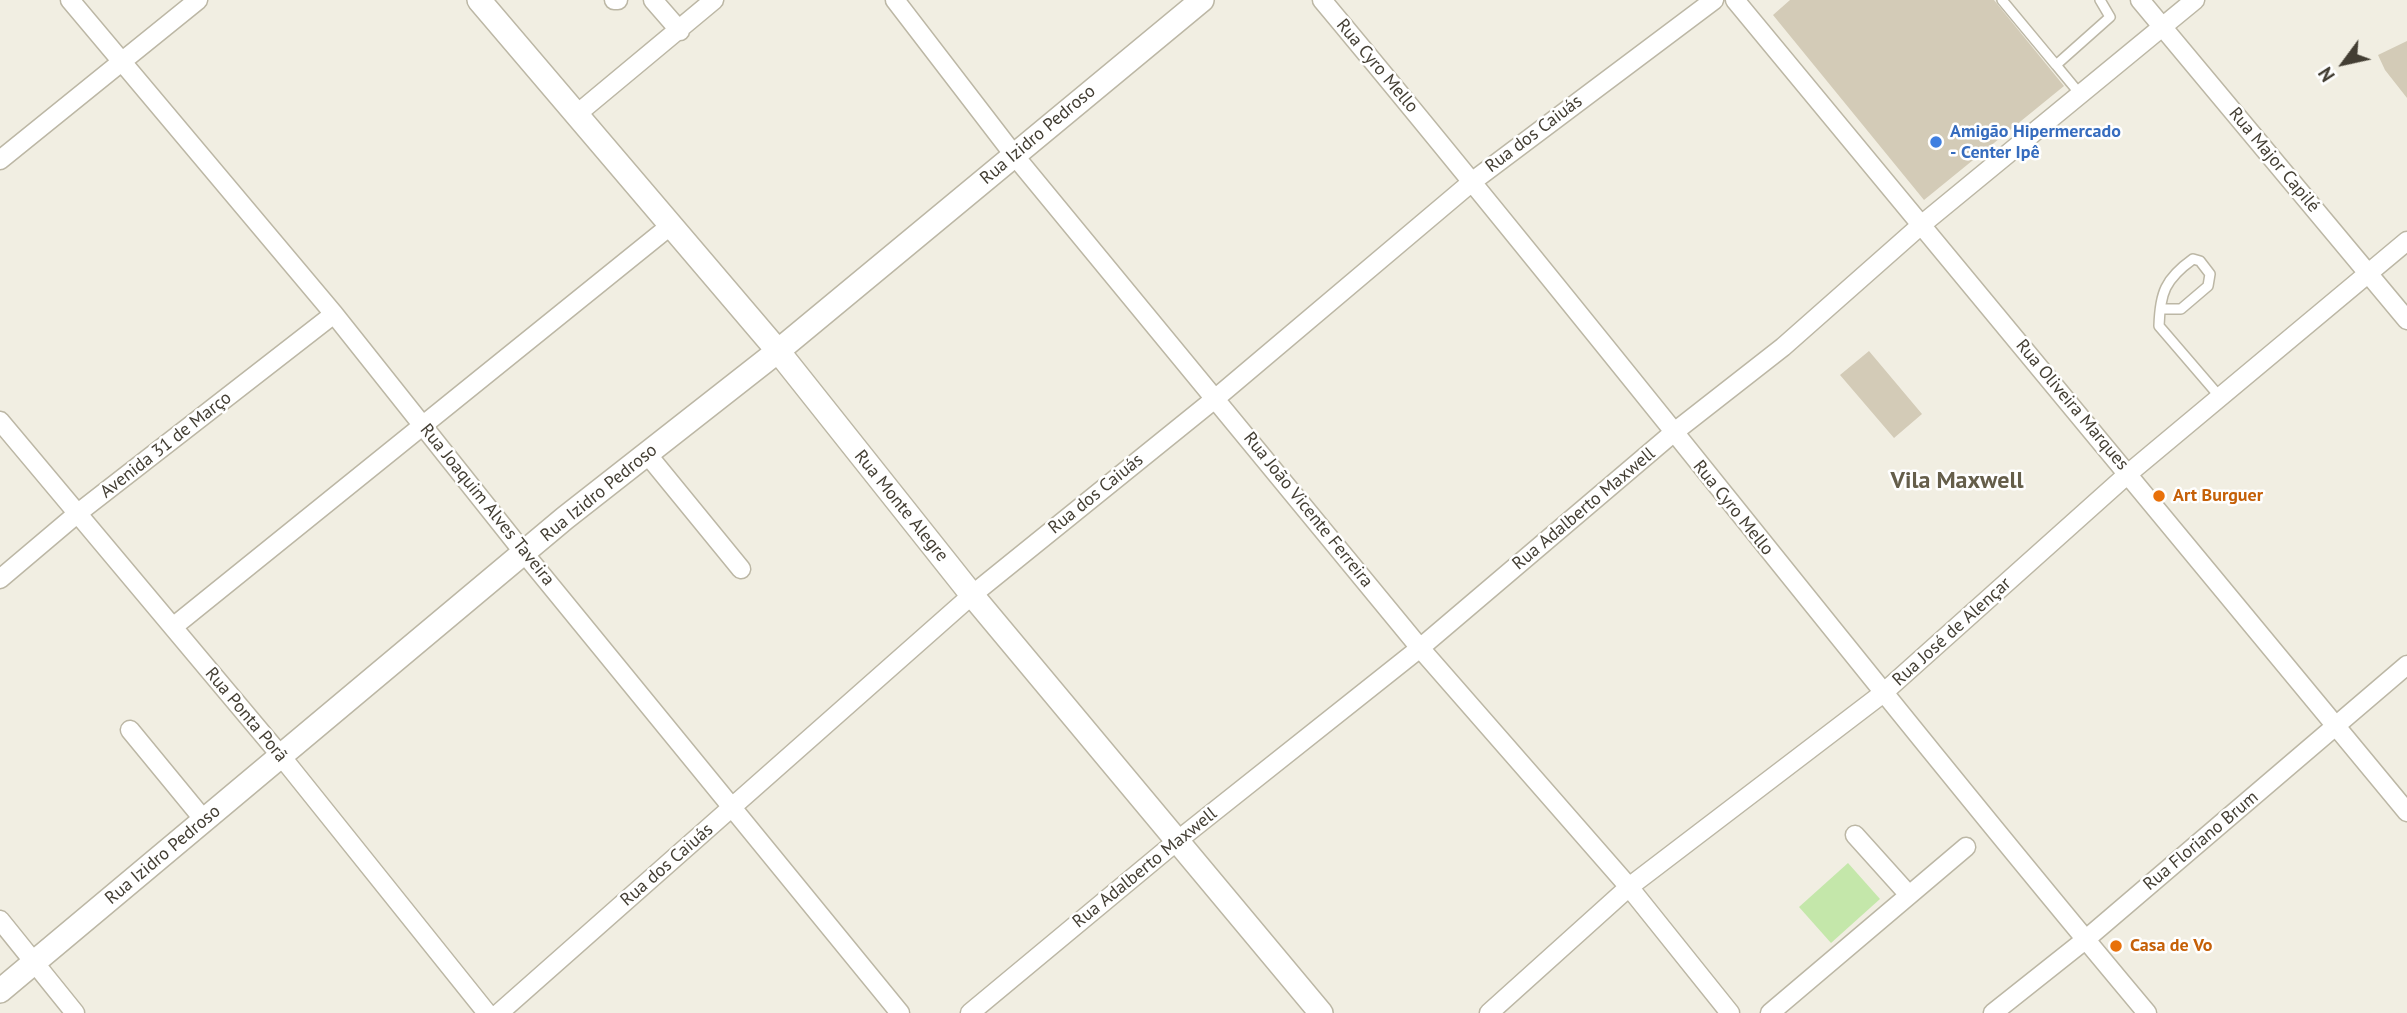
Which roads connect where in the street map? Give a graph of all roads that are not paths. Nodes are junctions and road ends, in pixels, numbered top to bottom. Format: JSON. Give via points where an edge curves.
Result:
{"nodes":[{"id":1,"x":70,"y":0,"type":"edge"},
{"id":2,"x":198,"y":0,"type":"edge"},
{"id":3,"x":479,"y":0,"type":"edge"},
{"id":4,"x":653,"y":0,"type":"edge"},
{"id":5,"x":714,"y":0,"type":"edge"},
{"id":6,"x":895,"y":0,"type":"edge"},
{"id":7,"x":1202,"y":0,"type":"edge"},
{"id":8,"x":1322,"y":0,"type":"edge"},
{"id":9,"x":1714,"y":0,"type":"edge"},
{"id":10,"x":1735,"y":0,"type":"edge"},
{"id":11,"x":2002,"y":0,"type":"edge"},
{"id":12,"x":2100,"y":0,"type":"edge"},
{"id":13,"x":2140,"y":0,"type":"edge"},
{"id":14,"x":2194,"y":0,"type":"edge"},
{"id":15,"x":2161,"y":26,"type":"junction"},
{"id":16,"x":680,"y":31,"type":"junction"},
{"id":17,"x":123,"y":63,"type":"junction"},
{"id":18,"x":2056,"y":65,"type":"junction"},
{"id":19,"x":2080,"y":94,"type":"junction"},
{"id":20,"x":577,"y":114,"type":"junction"},
{"id":21,"x":1014,"y":155,"type":"junction"},
{"id":22,"x":0,"y":160,"type":"edge"},
{"id":23,"x":1473,"y":180,"type":"junction"},
{"id":24,"x":670,"y":226,"type":"junction"},
{"id":25,"x":1920,"y":226,"type":"junction"},
{"id":26,"x":2407,"y":241,"type":"edge"},
{"id":27,"x":2368,"y":273,"type":"junction"},
{"id":28,"x":2162,"y":309,"type":"junction"},
{"id":29,"x":334,"y":314,"type":"junction"},
{"id":30,"x":2407,"y":320,"type":"edge"},
{"id":31,"x":778,"y":351,"type":"junction"},
{"id":32,"x":2220,"y":397,"type":"junction"},
{"id":33,"x":1216,"y":398,"type":"junction"},
{"id":34,"x":0,"y":421,"type":"edge"},
{"id":35,"x":422,"y":424,"type":"junction"},
{"id":36,"x":1673,"y":433,"type":"junction"},
{"id":37,"x":647,"y":454,"type":"junction"},
{"id":38,"x":2129,"y":473,"type":"junction"},
{"id":39,"x":78,"y":513,"type":"junction"},
{"id":40,"x":524,"y":552,"type":"junction"},
{"id":41,"x":741,"y":569,"type":"dead end"},
{"id":42,"x":0,"y":579,"type":"edge"},
{"id":43,"x":972,"y":595,"type":"junction"},
{"id":44,"x":173,"y":627,"type":"junction"},
{"id":45,"x":1420,"y":648,"type":"junction"},
{"id":46,"x":2407,"y":665,"type":"edge"},
{"id":47,"x":1882,"y":694,"type":"junction"},
{"id":48,"x":2337,"y":726,"type":"junction"},
{"id":49,"x":130,"y":730,"type":"dead end"},
{"id":50,"x":281,"y":756,"type":"junction"},
{"id":51,"x":733,"y":806,"type":"junction"},
{"id":52,"x":2407,"y":812,"type":"edge"},
{"id":53,"x":204,"y":820,"type":"junction"},
{"id":54,"x":1855,"y":835,"type":"dead end"},
{"id":55,"x":1177,"y":841,"type":"junction"},
{"id":56,"x":1966,"y":847,"type":"dead end"},
{"id":57,"x":1629,"y":887,"type":"junction"},
{"id":58,"x":1909,"y":895,"type":"junction"},
{"id":59,"x":0,"y":920,"type":"edge"},
{"id":60,"x":2085,"y":940,"type":"junction"},
{"id":61,"x":35,"y":962,"type":"junction"},
{"id":62,"x":0,"y":991,"type":"edge"},
{"id":63,"x":75,"y":1013,"type":"edge"},
{"id":64,"x":487,"y":1013,"type":"edge"},
{"id":65,"x":499,"y":1013,"type":"edge"},
{"id":66,"x":900,"y":1013,"type":"edge"},
{"id":67,"x":970,"y":1013,"type":"edge"},
{"id":68,"x":1321,"y":1013,"type":"edge"},
{"id":69,"x":1489,"y":1013,"type":"edge"},
{"id":70,"x":1730,"y":1013,"type":"edge"},
{"id":71,"x":1770,"y":1013,"type":"edge"},
{"id":72,"x":1993,"y":1013,"type":"edge"},
{"id":73,"x":2147,"y":1013,"type":"edge"}],
"edges":[{"from":1,"to":17,"type":"street","name":"Rua Joaquim Alves Taveira"},
{"from":2,"to":17,"type":"street"},
{"from":3,"to":20,"type":"street","name":"Rua Monte Alegre"},
{"from":4,"to":16,"type":"street"},
{"from":5,"to":16,"type":"street"},
{"from":6,"to":21,"type":"street","name":"Rua João Vicente Ferreira"},
{"from":7,"to":21,"type":"street","name":"Rua Izidro Pedroso"},
{"from":8,"to":23,"type":"street","name":"Rua Cyro Mello"},
{"from":9,"to":23,"type":"street","name":"Rua dos Caiuás"},
{"from":10,"to":25,"type":"street","name":"Rua Oliveira Marques"},
{"from":11,"to":18,"type":"lane"},
{"from":12,"to":18,"type":"lane","via":[[2109,17]]},
{"from":13,"to":15,"type":"street","name":"Rua Major Capilé"},
{"from":14,"to":15,"type":"street","name":"Rua Adalberto Maxwell"},
{"from":15,"to":19,"type":"street","name":"Rua Adalberto Maxwell"},
{"from":15,"to":27,"type":"street","name":"Rua Major Capilé"},
{"from":16,"to":20,"type":"street"},
{"from":17,"to":22,"type":"street"},
{"from":17,"to":29,"type":"street","name":"Rua Joaquim Alves Taveira"},
{"from":18,"to":19,"type":"lane"},
{"from":19,"to":25,"type":"street","name":"Rua Adalberto Maxwell"},
{"from":20,"to":24,"type":"street","name":"Rua Monte Alegre"},
{"from":21,"to":31,"type":"street","name":"Rua Izidro Pedroso"},
{"from":21,"to":33,"type":"street","name":"Rua João Vicente Ferreira"},
{"from":23,"to":33,"type":"street","name":"Rua dos Caiuás"},
{"from":23,"to":36,"type":"street","name":"Rua Cyro Mello"},
{"from":24,"to":31,"type":"street","name":"Rua Monte Alegre"},
{"from":24,"to":35,"type":"street"},
{"from":25,"to":36,"type":"street","name":"Rua Adalberto Maxwell","via":[[1783,347]]},
{"from":25,"to":38,"type":"street","name":"Rua Oliveira Marques"},
{"from":26,"to":27,"type":"street","name":"Rua José de Alençar"},
{"from":27,"to":30,"type":"street","name":"Rua Major Capilé"},
{"from":27,"to":32,"type":"street","name":"Rua José de Alençar"},
{"from":28,"to":28,"type":"lane","via":[[2161,293],[2175,272],[2193,259],[2200,261],[2210,274],[2208,286],[2181,309]]},
{"from":28,"to":32,"type":"lane","via":[[2159,326]]},
{"from":29,"to":35,"type":"street","name":"Rua Joaquim Alves Taveira"},
{"from":29,"to":39,"type":"street","name":"Avenida 31 de Março"},
{"from":31,"to":37,"type":"street","name":"Rua Izidro Pedroso"},
{"from":31,"to":43,"type":"street","name":"Rua Monte Alegre"},
{"from":32,"to":38,"type":"street","name":"Rua José de Alençar"},
{"from":33,"to":43,"type":"street","name":"Rua dos Caiuás"},
{"from":33,"to":45,"type":"street","name":"Rua João Vicente Ferreira"},
{"from":34,"to":39,"type":"street","name":"Rua Ponta Porã"},
{"from":35,"to":40,"type":"street","name":"Rua Joaquim Alves Taveira"},
{"from":35,"to":44,"type":"street"},
{"from":36,"to":45,"type":"street","name":"Rua Adalberto Maxwell"},
{"from":36,"to":47,"type":"street","name":"Rua Cyro Mello"},
{"from":37,"to":40,"type":"street","name":"Rua Izidro Pedroso"},
{"from":37,"to":41,"type":"street"},
{"from":38,"to":47,"type":"street","name":"Rua José de Alençar"},
{"from":38,"to":48,"type":"street","name":"Rua Oliveira Marques"},
{"from":39,"to":42,"type":"street","name":"Avenida 31 de Março"},
{"from":39,"to":44,"type":"street","name":"Rua Ponta Porã"},
{"from":40,"to":50,"type":"street","name":"Rua Izidro Pedroso"},
{"from":40,"to":51,"type":"street","name":"Rua Joaquim Alves Taveira"},
{"from":43,"to":51,"type":"street","name":"Rua dos Caiuás"},
{"from":43,"to":55,"type":"street","name":"Rua Monte Alegre"},
{"from":44,"to":50,"type":"street","name":"Rua Ponta Porã"},
{"from":45,"to":55,"type":"street","name":"Rua Adalberto Maxwell"},
{"from":45,"to":57,"type":"street","name":"Rua João Vicente Ferreira"},
{"from":46,"to":48,"type":"street","name":"Rua Floriano Brum"},
{"from":47,"to":57,"type":"street","name":"Rua José de Alençar"},
{"from":47,"to":60,"type":"street","name":"Rua Cyro Mello"},
{"from":48,"to":52,"type":"street","name":"Rua Oliveira Marques"},
{"from":48,"to":60,"type":"street","name":"Rua Floriano Brum"},
{"from":49,"to":53,"type":"street"},
{"from":50,"to":53,"type":"street","name":"Rua Izidro Pedroso"},
{"from":50,"to":64,"type":"street","name":"Rua Ponta Porã"},
{"from":51,"to":65,"type":"street","name":"Rua dos Caiuás"},
{"from":51,"to":66,"type":"street","name":"Rua Joaquim Alves Taveira"},
{"from":53,"to":61,"type":"street","name":"Rua Izidro Pedroso"},
{"from":54,"to":58,"type":"street"},
{"from":55,"to":67,"type":"street","name":"Rua Adalberto Maxwell"},
{"from":55,"to":68,"type":"street","name":"Rua Monte Alegre"},
{"from":56,"to":58,"type":"street"},
{"from":57,"to":69,"type":"street","name":"Rua José de Alençar"},
{"from":57,"to":70,"type":"street","name":"Rua João Vicente Ferreira"},
{"from":58,"to":71,"type":"street"},
{"from":59,"to":61,"type":"street"},
{"from":60,"to":72,"type":"street","name":"Rua Floriano Brum"},
{"from":60,"to":73,"type":"street","name":"Rua Cyro Mello"},
{"from":61,"to":62,"type":"street","name":"Rua Izidro Pedroso"},
{"from":61,"to":63,"type":"street"}]}
